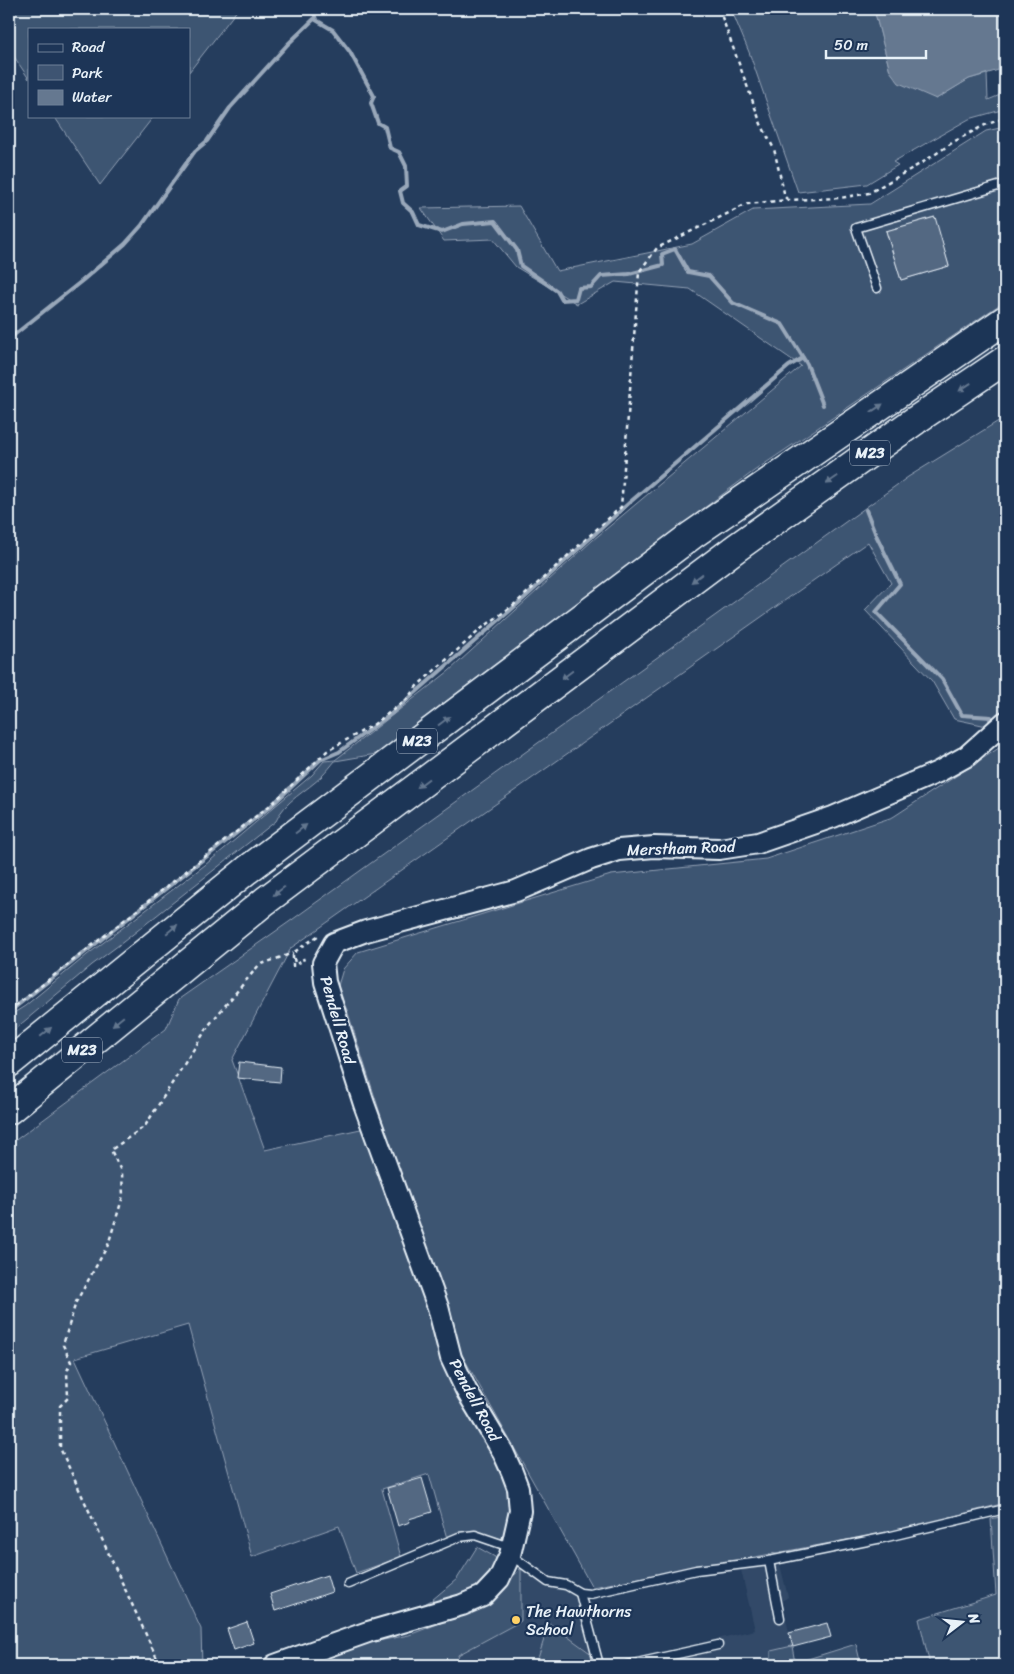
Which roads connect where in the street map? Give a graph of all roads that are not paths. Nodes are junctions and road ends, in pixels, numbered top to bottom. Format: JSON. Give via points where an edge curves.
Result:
{"nodes":[{"id":1,"x":1005,"y":184,"type":"edge"},
{"id":2,"x":877,"y":288,"type":"dead end"},
{"id":3,"x":1005,"y":320,"type":"edge"},
{"id":4,"x":1005,"y":360,"type":"edge"},
{"id":5,"x":1005,"y":722,"type":"edge"},
{"id":6,"x":323,"y":963,"type":"joint"},
{"id":7,"x":9,"y":1063,"type":"edge"},
{"id":8,"x":9,"y":1110,"type":"edge"},
{"id":9,"x":1005,"y":1509,"type":"edge"},
{"id":10,"x":511,"y":1551,"type":"junction"},
{"id":11,"x":769,"y":1561,"type":"junction"},
{"id":12,"x":348,"y":1584,"type":"dead end"},
{"id":13,"x":580,"y":1593,"type":"junction"},
{"id":14,"x":780,"y":1618,"type":"dead end"},
{"id":15,"x":718,"y":1646,"type":"dead end"},
{"id":16,"x":276,"y":1665,"type":"edge"},
{"id":17,"x":600,"y":1665,"type":"edge"},
{"id":18,"x":628,"y":1665,"type":"edge"}],
"edges":[{"from":1,"to":2,"type":"lane","via":[[856,228]]},
{"from":7,"to":3,"type":"highway","number":"M23","one_way":true,"via":[[247,870],[692,535]]},
{"from":4,"to":8,"type":"highway","number":"M23","one_way":true,"via":[[736,548],[265,901]]},
{"from":5,"to":6,"type":"street","name":"Merstham Road","via":[[967,756],[938,772],[833,817],[758,843],[720,849],[654,846],[619,850],[516,891],[366,931],[334,943]]},
{"from":6,"to":10,"type":"street","name":"Pendell Road","via":[[325,982],[364,1104],[438,1307],[451,1358],[503,1452],[518,1488],[520,1511]]},
{"from":9,"to":11,"type":"lane"},
{"from":10,"to":12,"type":"lane","via":[[475,1535],[459,1538]]},
{"from":10,"to":13,"type":"lane","via":[[548,1582],[566,1585]]},
{"from":10,"to":16,"type":"street","name":"Pendell Road","via":[[499,1580],[482,1596],[462,1606],[368,1632]]},
{"from":11,"to":13,"type":"lane","via":[[696,1570],[590,1594]]},
{"from":11,"to":14,"type":"lane"},
{"from":13,"to":17,"type":"lane"},
{"from":15,"to":18,"type":"lane"}]}
